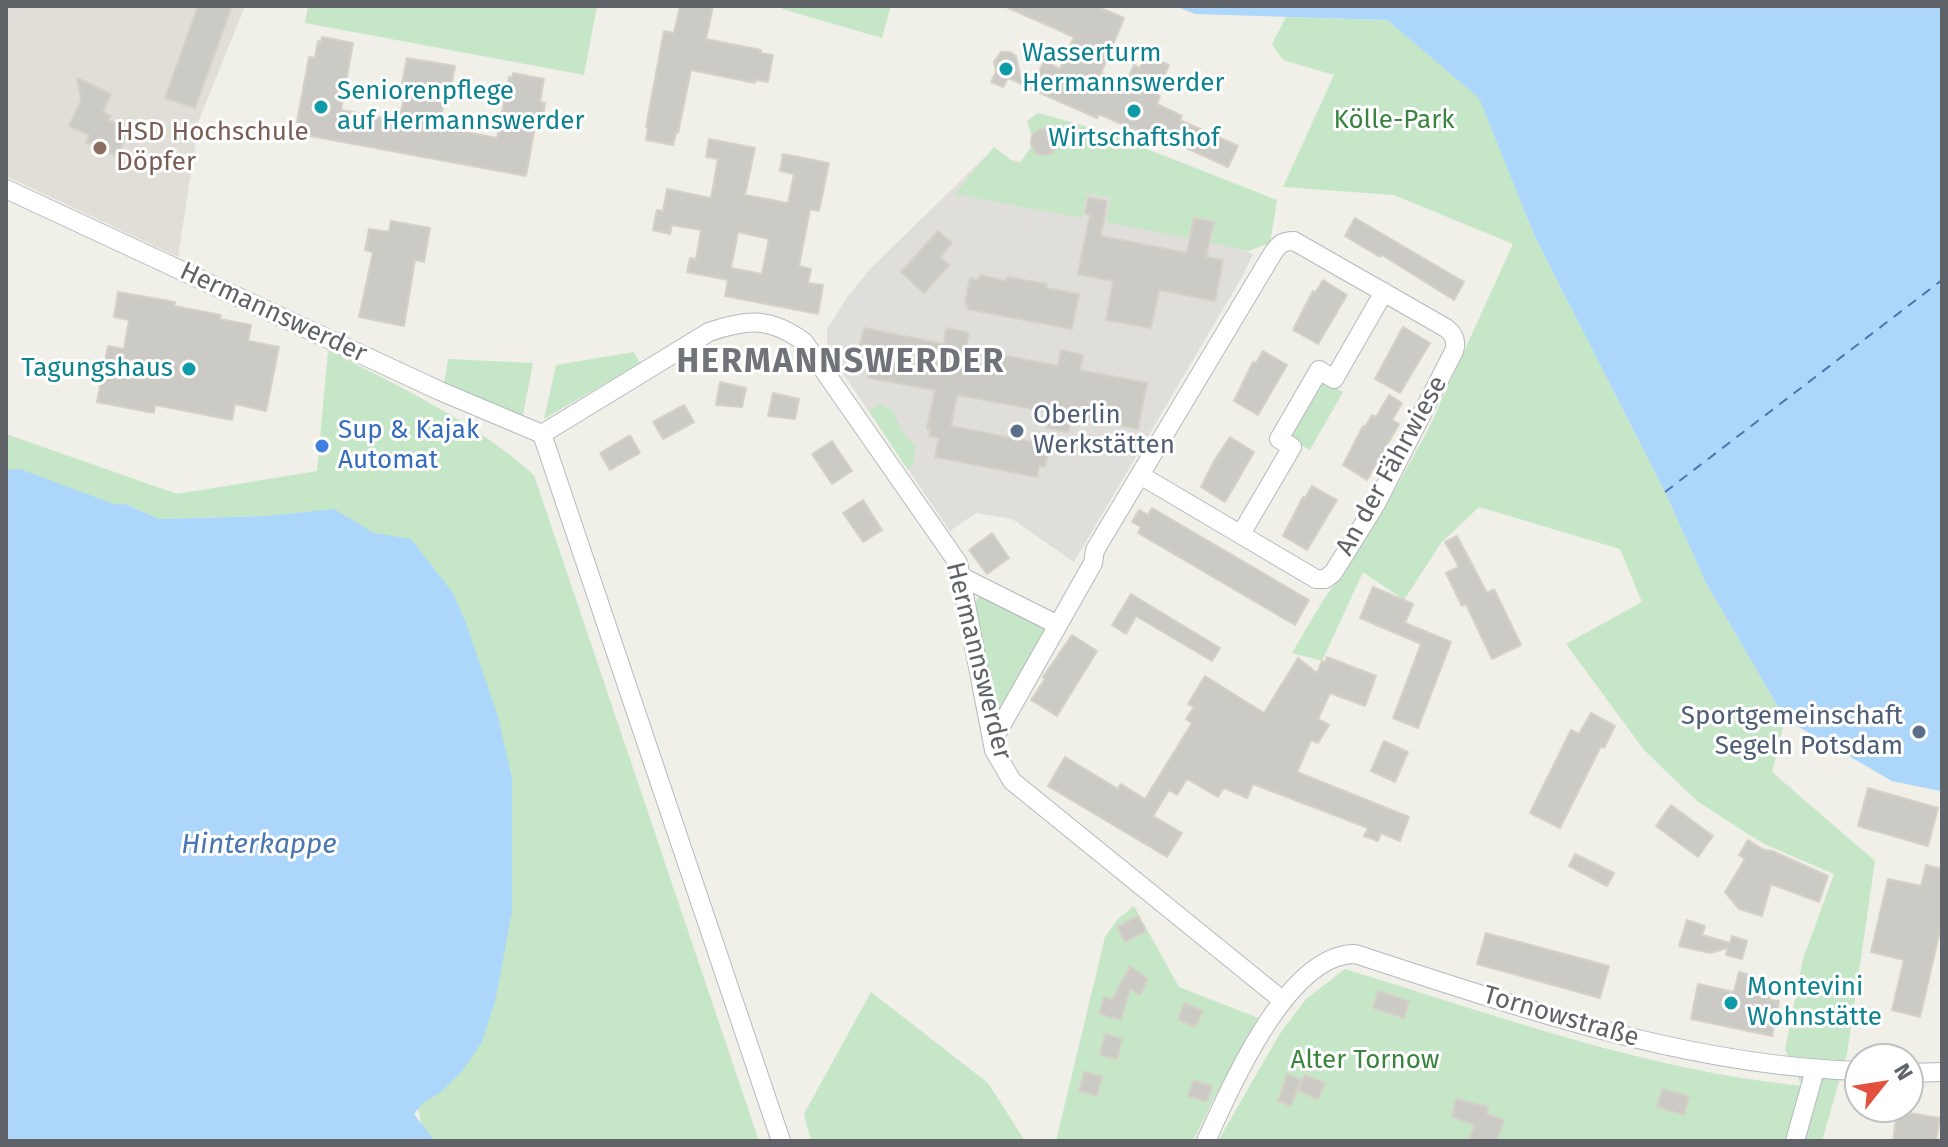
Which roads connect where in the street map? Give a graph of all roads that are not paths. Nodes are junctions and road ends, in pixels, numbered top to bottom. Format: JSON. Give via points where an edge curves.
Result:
{"nodes":[{"id":1,"x":6,"y":189,"type":"edge"},
{"id":2,"x":1384,"y":292,"type":"junction"},
{"id":3,"x":542,"y":434,"type":"junction"},
{"id":4,"x":1140,"y":475,"type":"junction"},
{"id":5,"x":1241,"y":534,"type":"junction"},
{"id":6,"x":962,"y":577,"type":"junction"},
{"id":7,"x":1058,"y":625,"type":"junction"},
{"id":8,"x":993,"y":740,"type":"junction"},
{"id":9,"x":1282,"y":1000,"type":"junction"},
{"id":10,"x":1815,"y":1070,"type":"junction"},
{"id":11,"x":1844,"y":1071,"type":"edge"},
{"id":12,"x":781,"y":1141,"type":"edge"},
{"id":13,"x":1206,"y":1141,"type":"edge"},
{"id":14,"x":1795,"y":1141,"type":"edge"}],
"edges":[{"from":1,"to":3,"type":"street","name":"Hermannswerder"},
{"from":2,"to":4,"type":"street","name":"An der Fährwiese","via":[[1294,241],[1282,243]]},
{"from":2,"to":5,"type":"street","via":[[1334,379],[1319,370],[1279,439],[1292,447]]},
{"from":2,"to":5,"type":"street","name":"An der Fährwiese","via":[[1452,332],[1456,346],[1376,504],[1325,579],[1316,579]]},
{"from":3,"to":6,"type":"street","name":"Hermannswerder","via":[[709,332],[739,323],[773,324],[815,355],[958,563]]},
{"from":3,"to":12,"type":"street"},
{"from":4,"to":5,"type":"street","name":"An der Fährwiese"},
{"from":4,"to":7,"type":"street","name":"An der Fährwiese"},
{"from":6,"to":7,"type":"street"},
{"from":6,"to":8,"type":"street","name":"Hermannswerder"},
{"from":7,"to":8,"type":"street","name":"An der Fährwiese"},
{"from":8,"to":9,"type":"street","name":"Hermannswerder","via":[[1012,781]]},
{"from":9,"to":10,"type":"street","name":"Tornowstraße","via":[[1332,957],[1355,954],[1507,1004],[1659,1045]]},
{"from":9,"to":13,"type":"street"},
{"from":10,"to":11,"type":"street","name":"Tornowstraße"},
{"from":10,"to":14,"type":"street"}]}
